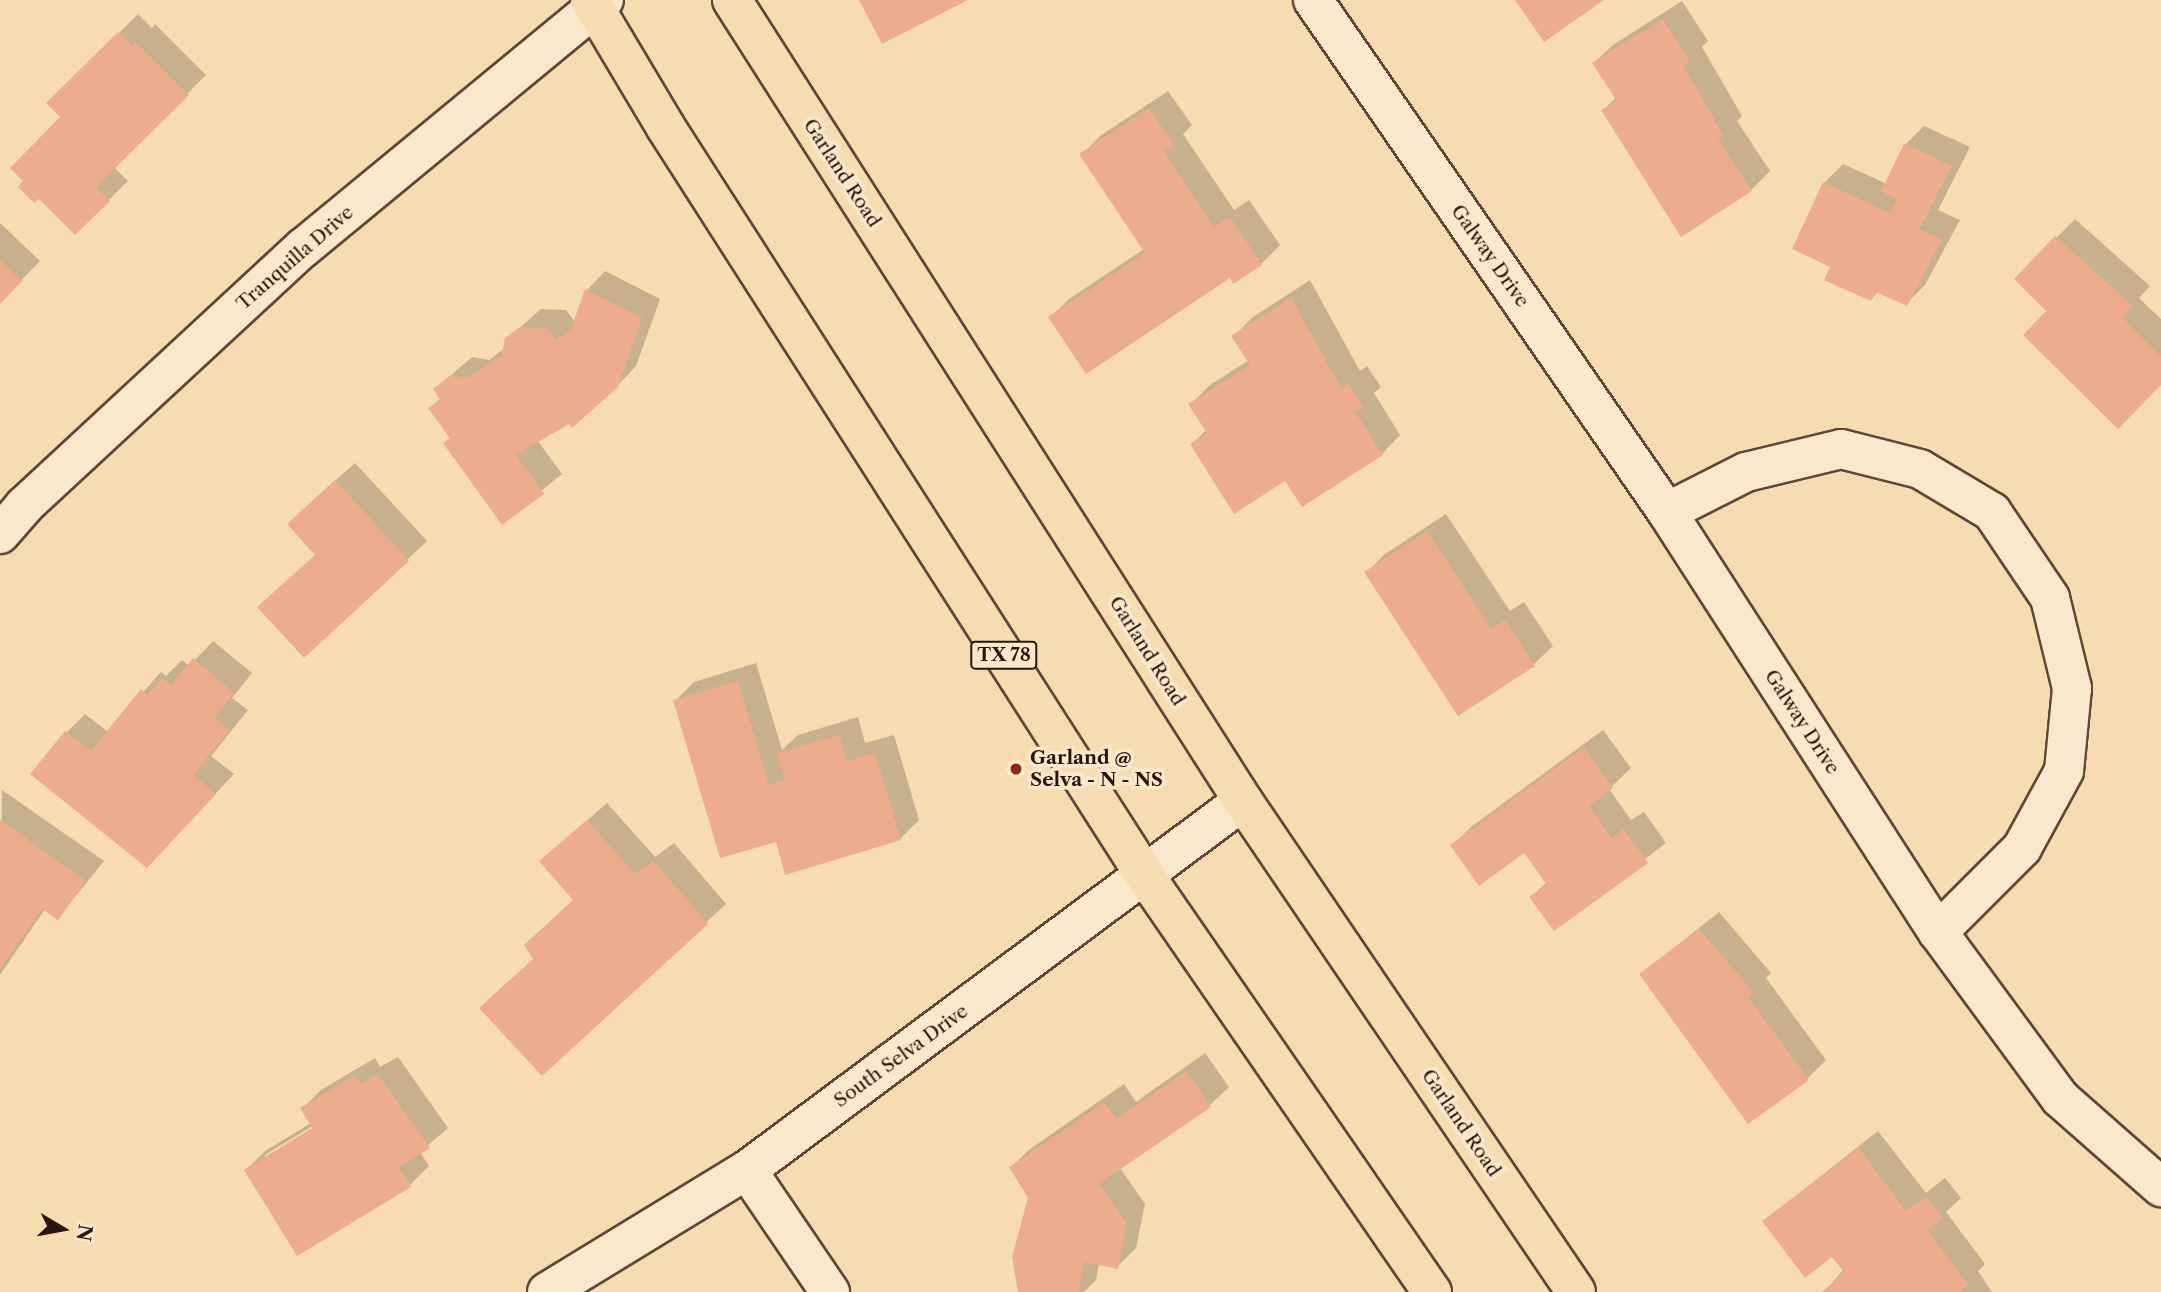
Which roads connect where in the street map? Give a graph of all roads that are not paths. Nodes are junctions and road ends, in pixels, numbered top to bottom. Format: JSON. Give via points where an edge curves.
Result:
{"nodes":[{"id":1,"x":732,"y":0,"type":"edge"},
{"id":2,"x":1313,"y":0,"type":"edge"},
{"id":3,"x":596,"y":2,"type":"edge"},
{"id":4,"x":1667,"y":512,"type":"junction"},
{"id":5,"x":0,"y":534,"type":"edge"},
{"id":6,"x":1243,"y":801,"type":"junction"},
{"id":7,"x":1146,"y":877,"type":"junction"},
{"id":8,"x":1938,"y":932,"type":"junction"},
{"id":9,"x":747,"y":1170,"type":"junction"},
{"id":10,"x":2161,"y":1187,"type":"edge"},
{"id":11,"x":547,"y":1292,"type":"edge"},
{"id":12,"x":830,"y":1292,"type":"edge"},
{"id":13,"x":1432,"y":1292,"type":"edge"},
{"id":14,"x":1576,"y":1292,"type":"edge"}],
"edges":[{"from":1,"to":6,"type":"main road","name":"Garland Road"},
{"from":2,"to":4,"type":"street","name":"Galway Drive"},
{"from":3,"to":5,"type":"street","name":"Tranquilla Drive","via":[[303,248],[23,506]]},
{"from":3,"to":7,"type":"main road","number":"TX 78","via":[[665,126]]},
{"from":4,"to":8,"type":"street","name":"Galway Drive"},
{"from":4,"to":8,"type":"street","via":[[1746,472],[1842,449],[1920,469],[1992,512],[2050,598],[2072,688],[2064,771],[2022,848]]},
{"from":6,"to":7,"type":"street","name":"South Selva Drive"},
{"from":6,"to":14,"type":"main road","name":"Garland Road"},
{"from":7,"to":9,"type":"street","name":"South Selva Drive"},
{"from":7,"to":13,"type":"main road","number":"TX 78"},
{"from":8,"to":10,"type":"street","name":"Galway Drive","via":[[2060,1098]]},
{"from":9,"to":11,"type":"street","name":"South Selva Drive"},
{"from":9,"to":12,"type":"street"}]}
